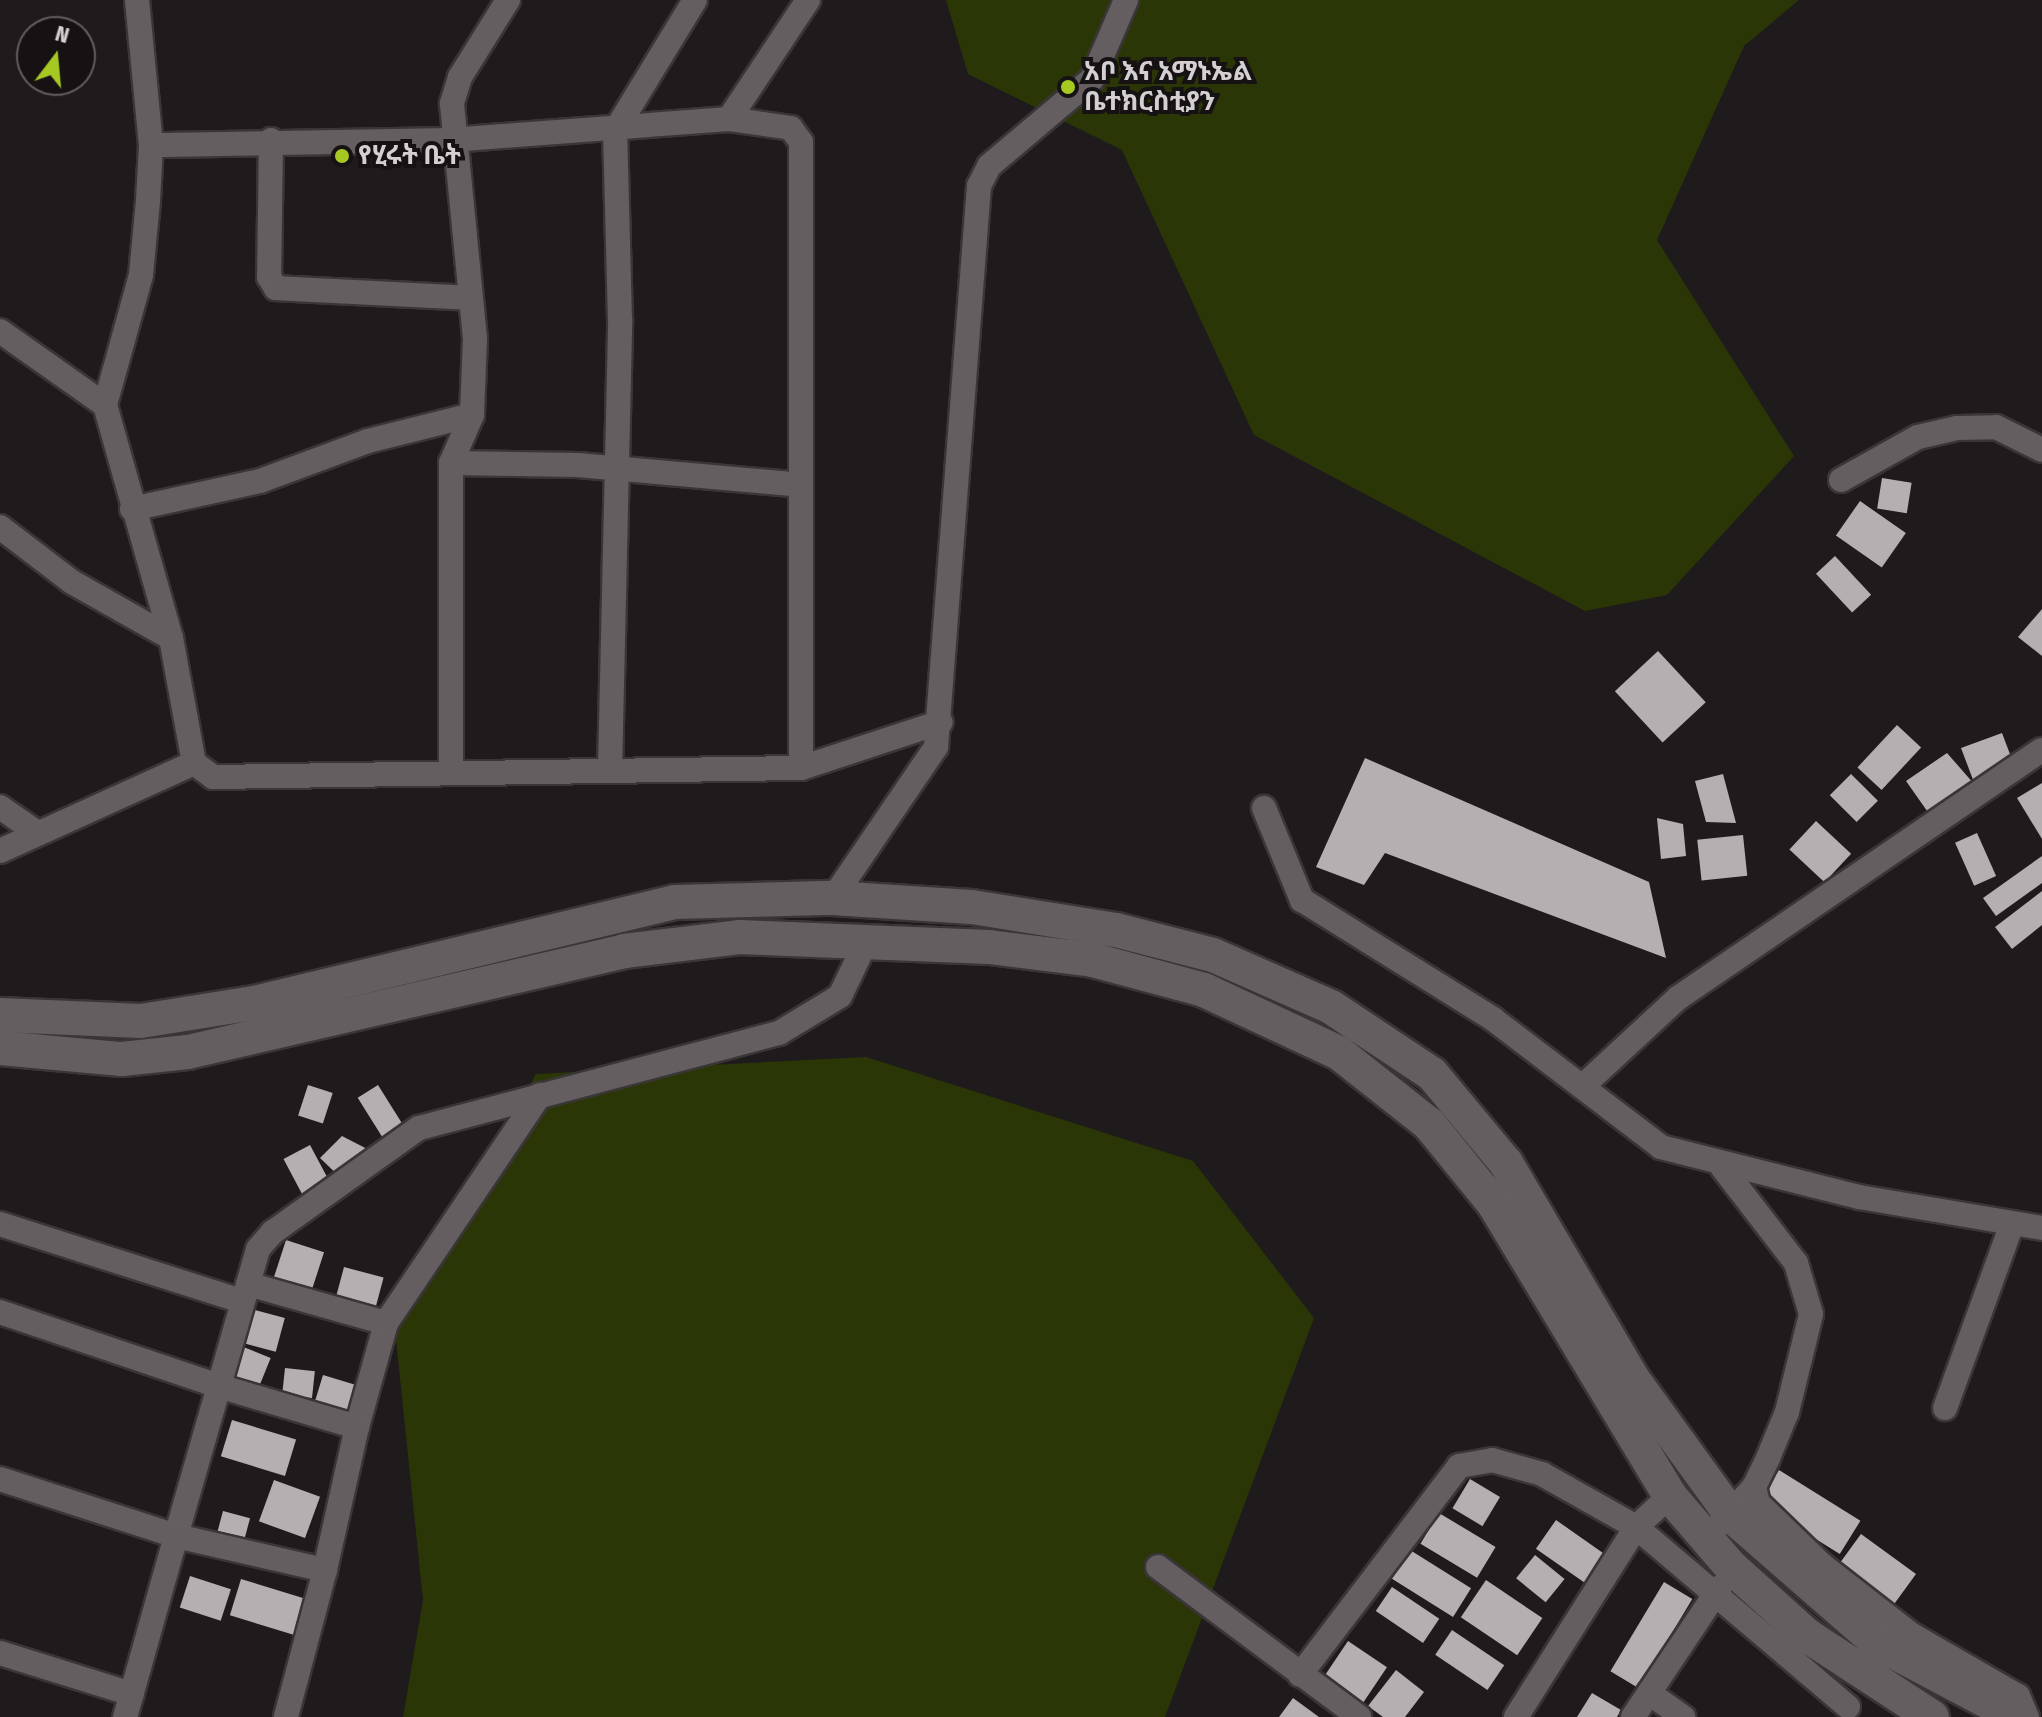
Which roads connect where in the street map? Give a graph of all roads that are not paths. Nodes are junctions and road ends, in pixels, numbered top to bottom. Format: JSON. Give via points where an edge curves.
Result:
{"nodes":[{"id":1,"x":137,"y":0,"type":"edge"},
{"id":2,"x":508,"y":0,"type":"edge"},
{"id":3,"x":695,"y":0,"type":"edge"},
{"id":4,"x":808,"y":0,"type":"edge"},
{"id":5,"x":1126,"y":0,"type":"edge"},
{"id":6,"x":729,"y":119,"type":"junction"},
{"id":7,"x":615,"y":131,"type":"junction"},
{"id":8,"x":271,"y":140,"type":"junction"},
{"id":9,"x":450,"y":140,"type":"junction"},
{"id":10,"x":151,"y":145,"type":"junction"},
{"id":11,"x":471,"y":298,"type":"junction"},
{"id":12,"x":0,"y":331,"type":"edge"},
{"id":13,"x":105,"y":405,"type":"junction"},
{"id":14,"x":472,"y":415,"type":"junction"},
{"id":15,"x":2042,"y":450,"type":"edge"},
{"id":16,"x":451,"y":463,"type":"junction"},
{"id":17,"x":612,"y":469,"type":"junction"},
{"id":18,"x":1841,"y":480,"type":"dead end"},
{"id":19,"x":800,"y":485,"type":"junction"},
{"id":20,"x":132,"y":509,"type":"junction"},
{"id":21,"x":0,"y":527,"type":"edge"},
{"id":22,"x":171,"y":638,"type":"junction"},
{"id":23,"x":941,"y":722,"type":"junction"},
{"id":24,"x":2042,"y":750,"type":"edge"},
{"id":25,"x":194,"y":763,"type":"junction"},
{"id":26,"x":801,"y":768,"type":"junction"},
{"id":27,"x":610,"y":771,"type":"junction"},
{"id":28,"x":451,"y":772,"type":"junction"},
{"id":29,"x":0,"y":807,"type":"edge"},
{"id":30,"x":1264,"y":808,"type":"dead end"},
{"id":31,"x":33,"y":830,"type":"junction"},
{"id":32,"x":0,"y":851,"type":"edge"},
{"id":33,"x":833,"y":898,"type":"junction"},
{"id":34,"x":520,"y":935,"type":"junction"},
{"id":35,"x":877,"y":940,"type":"junction"},
{"id":36,"x":531,"y":973,"type":"junction"},
{"id":37,"x":0,"y":1015,"type":"edge"},
{"id":38,"x":0,"y":1048,"type":"edge"},
{"id":39,"x":1585,"y":1084,"type":"junction"},
{"id":40,"x":540,"y":1095,"type":"junction"},
{"id":41,"x":1722,"y":1167,"type":"junction"},
{"id":42,"x":0,"y":1224,"type":"edge"},
{"id":43,"x":2012,"y":1224,"type":"junction"},
{"id":44,"x":2042,"y":1228,"type":"edge"},
{"id":45,"x":245,"y":1292,"type":"junction"},
{"id":46,"x":0,"y":1312,"type":"edge"},
{"id":47,"x":386,"y":1323,"type":"junction"},
{"id":48,"x":219,"y":1386,"type":"junction"},
{"id":49,"x":1945,"y":1408,"type":"dead end"},
{"id":50,"x":357,"y":1427,"type":"junction"},
{"id":51,"x":0,"y":1479,"type":"edge"},
{"id":52,"x":1754,"y":1487,"type":"junction"},
{"id":53,"x":1670,"y":1496,"type":"junction"},
{"id":54,"x":1718,"y":1525,"type":"junction"},
{"id":55,"x":1636,"y":1527,"type":"junction"},
{"id":56,"x":176,"y":1536,"type":"junction"},
{"id":57,"x":1158,"y":1567,"type":"dead end"},
{"id":58,"x":1731,"y":1567,"type":"junction"},
{"id":59,"x":325,"y":1570,"type":"junction"},
{"id":60,"x":1714,"y":1598,"type":"junction"},
{"id":61,"x":0,"y":1653,"type":"edge"},
{"id":62,"x":1300,"y":1675,"type":"junction"},
{"id":63,"x":1649,"y":1693,"type":"junction"},
{"id":64,"x":1852,"y":1701,"type":"edge"},
{"id":65,"x":129,"y":1705,"type":"edge"},
{"id":66,"x":1525,"y":1714,"type":"edge"},
{"id":67,"x":286,"y":1717,"type":"edge"},
{"id":68,"x":1359,"y":1717,"type":"edge"},
{"id":69,"x":1633,"y":1717,"type":"edge"},
{"id":70,"x":1683,"y":1717,"type":"edge"},
{"id":71,"x":1932,"y":1717,"type":"edge"},
{"id":72,"x":2017,"y":1717,"type":"edge"},
{"id":73,"x":2027,"y":1717,"type":"edge"}],
"edges":[{"from":1,"to":10,"type":"street"},
{"from":2,"to":9,"type":"street","via":[[460,77]]},
{"from":3,"to":7,"type":"street"},
{"from":4,"to":6,"type":"street"},
{"from":5,"to":23,"type":"street","via":[[1092,79],[989,166],[979,186]]},
{"from":6,"to":7,"type":"street"},
{"from":6,"to":19,"type":"street","via":[[783,123],[801,142]]},
{"from":7,"to":9,"type":"street"},
{"from":7,"to":17,"type":"street","via":[[620,320]]},
{"from":8,"to":9,"type":"street"},
{"from":8,"to":10,"type":"street"},
{"from":8,"to":11,"type":"street","via":[[269,277],[276,288]]},
{"from":9,"to":11,"type":"street"},
{"from":10,"to":13,"type":"street","via":[[141,275]]},
{"from":11,"to":14,"type":"street"},
{"from":12,"to":13,"type":"street"},
{"from":13,"to":20,"type":"street"},
{"from":14,"to":16,"type":"street"},
{"from":14,"to":20,"type":"street","via":[[368,441],[260,481]]},
{"from":15,"to":18,"type":"street","via":[[1996,427],[1957,428],[1918,437]]},
{"from":16,"to":17,"type":"street"},
{"from":16,"to":28,"type":"street"},
{"from":17,"to":19,"type":"street"},
{"from":17,"to":27,"type":"street"},
{"from":19,"to":26,"type":"street"},
{"from":20,"to":22,"type":"street"},
{"from":21,"to":22,"type":"street","via":[[72,582]]},
{"from":22,"to":25,"type":"street"},
{"from":23,"to":26,"type":"street"},
{"from":23,"to":33,"type":"street","via":[[928,768]]},
{"from":24,"to":39,"type":"street","via":[[1678,998]]},
{"from":25,"to":28,"type":"street","via":[[213,777]]},
{"from":25,"to":31,"type":"street"},
{"from":26,"to":27,"type":"street"},
{"from":27,"to":28,"type":"street"},
{"from":29,"to":31,"type":"street"},
{"from":30,"to":39,"type":"street","via":[[1302,900]]},
{"from":31,"to":32,"type":"street"},
{"from":33,"to":34,"type":"main road","via":[[675,902]]},
{"from":33,"to":54,"type":"main road","via":[[1035,914],[1213,955],[1389,1040],[1469,1113],[1535,1207]]},
{"from":34,"to":36,"type":"main road"},
{"from":34,"to":37,"type":"main road","via":[[380,976],[141,1021]]},
{"from":35,"to":36,"type":"main road","via":[[679,942]]},
{"from":35,"to":40,"type":"street","via":[[840,996],[779,1033]]},
{"from":35,"to":53,"type":"main road","via":[[1093,960],[1204,990],[1339,1053],[1401,1098],[1458,1155]]},
{"from":36,"to":38,"type":"main road","via":[[188,1052],[122,1059]]},
{"from":39,"to":41,"type":"street","via":[[1661,1147]]},
{"from":40,"to":45,"type":"street","via":[[419,1128],[378,1150],[346,1183],[273,1232],[258,1249]]},
{"from":40,"to":47,"type":"street"},
{"from":41,"to":43,"type":"street"},
{"from":41,"to":52,"type":"street","via":[[1796,1263],[1809,1294],[1802,1360]]},
{"from":42,"to":45,"type":"street"},
{"from":43,"to":44,"type":"street"},
{"from":43,"to":49,"type":"street"},
{"from":45,"to":47,"type":"street"},
{"from":45,"to":48,"type":"street"},
{"from":46,"to":48,"type":"street"},
{"from":47,"to":50,"type":"street"},
{"from":48,"to":50,"type":"street"},
{"from":48,"to":56,"type":"street"},
{"from":50,"to":59,"type":"street"},
{"from":51,"to":56,"type":"street"},
{"from":52,"to":54,"type":"street"},
{"from":52,"to":73,"type":"street","via":[[1758,1503],[1822,1565],[1912,1635],[2018,1696]]},
{"from":53,"to":54,"type":"main road"},
{"from":53,"to":55,"type":"street"},
{"from":54,"to":58,"type":"main road"},
{"from":54,"to":72,"type":"main road","via":[[1879,1644]]},
{"from":55,"to":60,"type":"street"},
{"from":55,"to":62,"type":"street","via":[[1542,1474],[1492,1460],[1459,1466]]},
{"from":55,"to":66,"type":"street"},
{"from":56,"to":59,"type":"street"},
{"from":56,"to":65,"type":"street"},
{"from":57,"to":62,"type":"street"},
{"from":58,"to":60,"type":"street"},
{"from":58,"to":64,"type":"main road"},
{"from":59,"to":67,"type":"street"},
{"from":60,"to":63,"type":"street"},
{"from":60,"to":64,"type":"street"},
{"from":61,"to":65,"type":"street"},
{"from":62,"to":68,"type":"street"},
{"from":63,"to":69,"type":"street"},
{"from":63,"to":70,"type":"street"},
{"from":64,"to":71,"type":"main road"}]}
